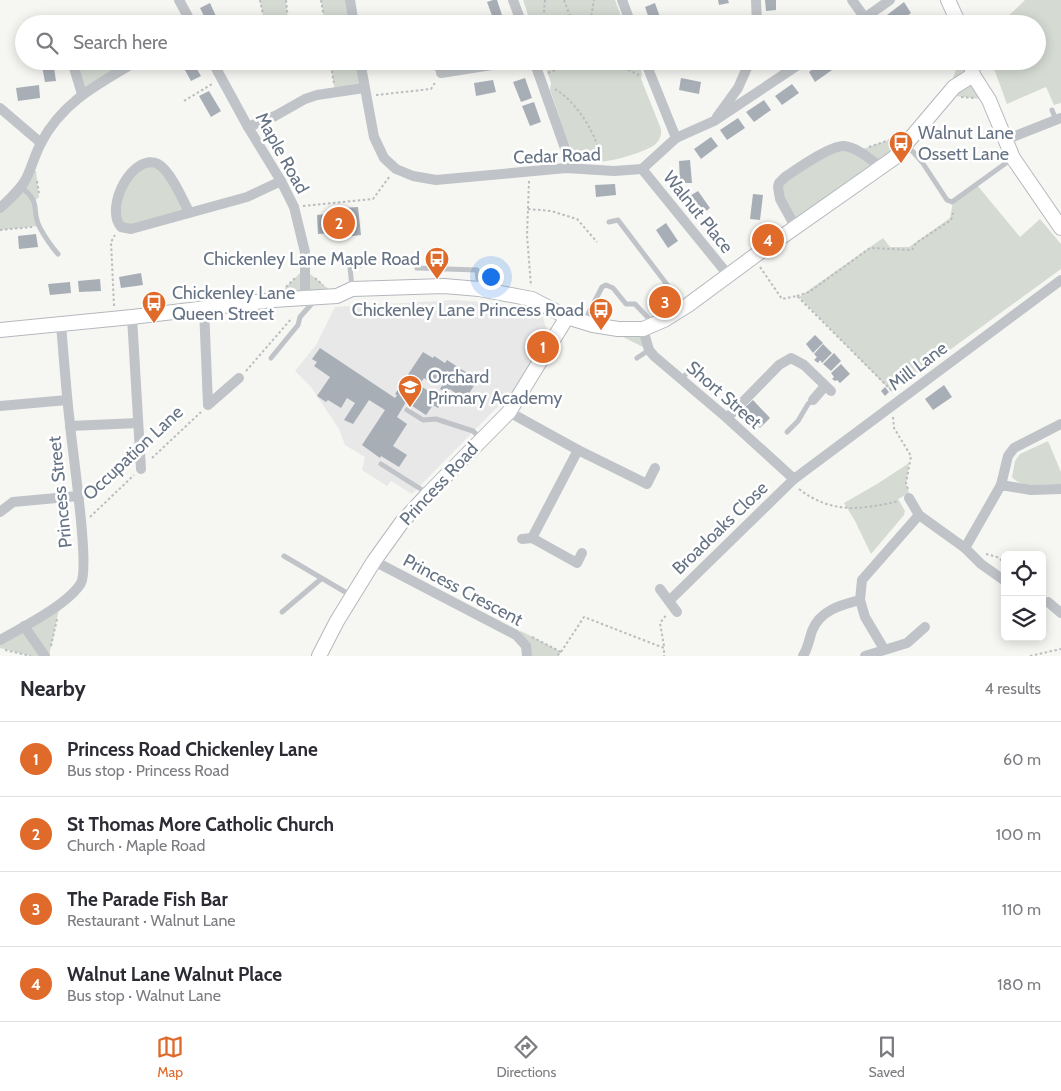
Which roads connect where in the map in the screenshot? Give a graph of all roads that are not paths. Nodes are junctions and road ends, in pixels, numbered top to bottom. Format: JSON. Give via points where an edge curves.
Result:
{"nodes":[{"id":1,"x":179,"y":0,"type":"edge"},
{"id":2,"x":350,"y":0,"type":"edge"},
{"id":3,"x":513,"y":0,"type":"edge"},
{"id":4,"x":622,"y":0,"type":"edge"},
{"id":5,"x":756,"y":0,"type":"edge"},
{"id":6,"x":852,"y":0,"type":"edge"},
{"id":7,"x":890,"y":0,"type":"edge"},
{"id":8,"x":951,"y":1,"type":"edge"},
{"id":9,"x":187,"y":15,"type":"edge"},
{"id":10,"x":352,"y":15,"type":"edge"},
{"id":11,"x":519,"y":15,"type":"edge"},
{"id":12,"x":628,"y":15,"type":"edge"},
{"id":13,"x":757,"y":15,"type":"edge"},
{"id":14,"x":858,"y":15,"type":"edge"},
{"id":15,"x":869,"y":15,"type":"edge"},
{"id":16,"x":955,"y":15,"type":"edge"},
{"id":17,"x":75,"y":70,"type":"edge"},
{"id":18,"x":121,"y":70,"type":"edge"},
{"id":19,"x":217,"y":70,"type":"edge"},
{"id":20,"x":361,"y":70,"type":"edge"},
{"id":21,"x":438,"y":70,"type":"edge"},
{"id":22,"x":465,"y":70,"type":"edge"},
{"id":23,"x":538,"y":70,"type":"edge"},
{"id":24,"x":648,"y":70,"type":"edge"},
{"id":25,"x":746,"y":70,"type":"edge"},
{"id":26,"x":791,"y":70,"type":"edge"},
{"id":27,"x":969,"y":70,"type":"edge"},
{"id":28,"x":972,"y":70,"type":"edge"},
{"id":29,"x":442,"y":74,"type":"joint"},
{"id":30,"x":365,"y":92,"type":"junction"},
{"id":31,"x":82,"y":94,"type":"junction"},
{"id":32,"x":0,"y":108,"type":"edge"},
{"id":33,"x":1056,"y":116,"type":"edge"},
{"id":34,"x":714,"y":122,"type":"junction"},
{"id":35,"x":248,"y":127,"type":"junction"},
{"id":36,"x":676,"y":138,"type":"junction"},
{"id":37,"x":1005,"y":140,"type":"junction"},
{"id":38,"x":40,"y":143,"type":"junction"},
{"id":39,"x":907,"y":145,"type":"junction"},
{"id":40,"x":1013,"y":158,"type":"junction"},
{"id":41,"x":881,"y":167,"type":"junction"},
{"id":42,"x":566,"y":168,"type":"junction"},
{"id":43,"x":642,"y":169,"type":"junction"},
{"id":44,"x":281,"y":181,"type":"junction"},
{"id":45,"x":21,"y":187,"type":"junction"},
{"id":46,"x":0,"y":208,"type":"edge"},
{"id":47,"x":189,"y":212,"type":"junction"},
{"id":48,"x":609,"y":222,"type":"dead end"},
{"id":49,"x":796,"y":228,"type":"junction"},
{"id":50,"x":1061,"y":228,"type":"edge"},
{"id":51,"x":58,"y":254,"type":"dead end"},
{"id":52,"x":350,"y":266,"type":"dead end"},
{"id":53,"x":417,"y":268,"type":"dead end"},
{"id":54,"x":729,"y":276,"type":"junction"},
{"id":55,"x":1061,"y":280,"type":"edge"},
{"id":56,"x":352,"y":289,"type":"junction"},
{"id":57,"x":479,"y":289,"type":"junction"},
{"id":58,"x":311,"y":297,"type":"junction"},
{"id":59,"x":684,"y":307,"type":"junction"},
{"id":60,"x":204,"y":308,"type":"junction"},
{"id":61,"x":132,"y":317,"type":"junction"},
{"id":62,"x":567,"y":317,"type":"junction"},
{"id":63,"x":584,"y":322,"type":"junction"},
{"id":64,"x":61,"y":325,"type":"junction"},
{"id":65,"x":649,"y":326,"type":"junction"},
{"id":66,"x":0,"y":330,"type":"edge"},
{"id":67,"x":648,"y":350,"type":"junction"},
{"id":68,"x":271,"y":358,"type":"dead end"},
{"id":69,"x":636,"y":358,"type":"dead end"},
{"id":70,"x":693,"y":366,"type":"dead end"},
{"id":71,"x":239,"y":378,"type":"road end"},
{"id":72,"x":682,"y":379,"type":"junction"},
{"id":73,"x":67,"y":400,"type":"junction"},
{"id":74,"x":813,"y":400,"type":"joint"},
{"id":75,"x":0,"y":406,"type":"edge"},
{"id":76,"x":407,"y":410,"type":"dead end"},
{"id":77,"x":509,"y":412,"type":"junction"},
{"id":78,"x":727,"y":418,"type":"junction"},
{"id":79,"x":138,"y":423,"type":"junction"},
{"id":80,"x":1061,"y":424,"type":"edge"},
{"id":81,"x":70,"y":426,"type":"junction"},
{"id":82,"x":787,"y":432,"type":"dead end"},
{"id":83,"x":481,"y":439,"type":"junction"},
{"id":84,"x":578,"y":450,"type":"junction"},
{"id":85,"x":381,"y":464,"type":"dead end"},
{"id":86,"x":654,"y":468,"type":"dead end"},
{"id":87,"x":140,"y":469,"type":"road end"},
{"id":88,"x":794,"y":479,"type":"junction"},
{"id":89,"x":1001,"y":485,"type":"junction"},
{"id":90,"x":1061,"y":489,"type":"edge"},
{"id":91,"x":428,"y":494,"type":"junction"},
{"id":92,"x":78,"y":496,"type":"junction"},
{"id":93,"x":909,"y":498,"type":"road end"},
{"id":94,"x":0,"y":512,"type":"edge"},
{"id":95,"x":919,"y":515,"type":"junction"},
{"id":96,"x":965,"y":548,"type":"junction"},
{"id":97,"x":582,"y":553,"type":"dead end"},
{"id":98,"x":284,"y":556,"type":"dead end"},
{"id":99,"x":374,"y":561,"type":"junction"},
{"id":100,"x":1001,"y":578,"type":"edge"},
{"id":101,"x":321,"y":579,"type":"junction"},
{"id":102,"x":660,"y":589,"type":"dead end"},
{"id":103,"x":352,"y":596,"type":"junction"},
{"id":104,"x":860,"y":600,"type":"junction"},
{"id":105,"x":1048,"y":602,"type":"dead end"},
{"id":106,"x":282,"y":612,"type":"dead end"},
{"id":107,"x":1061,"y":613,"type":"edge"},
{"id":108,"x":24,"y":626,"type":"junction"},
{"id":109,"x":925,"y":628,"type":"dead end"},
{"id":110,"x":0,"y":640,"type":"edge"},
{"id":111,"x":884,"y":649,"type":"junction"},
{"id":112,"x":48,"y":652,"type":"edge"},
{"id":113,"x":319,"y":656,"type":"edge"},
{"id":114,"x":527,"y":656,"type":"edge"},
{"id":115,"x":804,"y":656,"type":"edge"},
{"id":116,"x":866,"y":656,"type":"edge"}],
"edges":[{"from":1,"to":9,"type":"street"},
{"from":2,"to":10,"type":"street"},
{"from":3,"to":11,"type":"street"},
{"from":4,"to":12,"type":"street"},
{"from":5,"to":13,"type":"street"},
{"from":6,"to":14,"type":"street"},
{"from":7,"to":15,"type":"street"},
{"from":8,"to":16,"type":"street"},
{"from":17,"to":31,"type":"street"},
{"from":18,"to":31,"type":"street"},
{"from":19,"to":35,"type":"street","name":"Maple Road"},
{"from":20,"to":30,"type":"street"},
{"from":21,"to":29,"type":"lane"},
{"from":22,"to":29,"type":"street"},
{"from":23,"to":42,"type":"street","via":[[566,151]]},
{"from":24,"to":36,"type":"street"},
{"from":25,"to":34,"type":"street","via":[[738,88]]},
{"from":26,"to":34,"type":"street"},
{"from":27,"to":39,"type":"street"},
{"from":28,"to":37,"type":"street","via":[[989,100]]},
{"from":30,"to":35,"type":"street","via":[[317,95]]},
{"from":30,"to":42,"type":"street","name":"Cedar Road","via":[[374,137],[384,158],[396,169],[413,176],[436,180]]},
{"from":31,"to":38,"type":"street","via":[[58,118]]},
{"from":32,"to":38,"type":"street"},
{"from":33,"to":37,"type":"street"},
{"from":34,"to":36,"type":"street"},
{"from":35,"to":44,"type":"street","name":"Maple Road"},
{"from":36,"to":43,"type":"street"},
{"from":37,"to":40,"type":"street"},
{"from":38,"to":45,"type":"street"},
{"from":39,"to":40,"type":"lane","via":[[952,202]]},
{"from":39,"to":41,"type":"street"},
{"from":40,"to":50,"type":"street"},
{"from":41,"to":49,"type":"street"},
{"from":41,"to":49,"type":"street","via":[[846,146],[836,147],[781,179],[778,193]]},
{"from":42,"to":43,"type":"street","name":"Cedar Road"},
{"from":43,"to":54,"type":"street","name":"Walnut Place"},
{"from":44,"to":47,"type":"street","via":[[247,197]]},
{"from":44,"to":58,"type":"street","name":"Maple Road","via":[[294,206]]},
{"from":45,"to":46,"type":"street"},
{"from":45,"to":51,"type":"lane","via":[[34,200],[39,226]]},
{"from":47,"to":47,"type":"street","via":[[166,171],[156,163],[149,163],[131,174],[121,188],[115,213],[121,227],[131,229]]},
{"from":48,"to":59,"type":"lane","via":[[618,220]]},
{"from":49,"to":54,"type":"street"},
{"from":52,"to":56,"type":"lane"},
{"from":53,"to":57,"type":"lane","via":[[477,270]]},
{"from":54,"to":59,"type":"street"},
{"from":55,"to":88,"type":"street","name":"Mill Lane"},
{"from":56,"to":57,"type":"street","via":[[444,286]]},
{"from":56,"to":58,"type":"street","via":[[336,296]]},
{"from":57,"to":62,"type":"street","via":[[532,298]]},
{"from":58,"to":60,"type":"street"},
{"from":58,"to":68,"type":"lane","via":[[298,325]]},
{"from":59,"to":65,"type":"street"},
{"from":60,"to":61,"type":"street"},
{"from":60,"to":71,"type":"street","name":"Occupation Lane","via":[[208,406]]},
{"from":61,"to":64,"type":"street"},
{"from":61,"to":79,"type":"street"},
{"from":62,"to":63,"type":"street"},
{"from":62,"to":77,"type":"street","name":"Princess Road"},
{"from":63,"to":65,"type":"street","via":[[618,329]]},
{"from":63,"to":65,"type":"lane","via":[[600,290],[606,285],[613,288],[626,304],[640,307]]},
{"from":64,"to":66,"type":"street"},
{"from":64,"to":73,"type":"street","name":"Princess Street"},
{"from":65,"to":67,"type":"street"},
{"from":67,"to":69,"type":"lane"},
{"from":67,"to":72,"type":"street","name":"Short Street"},
{"from":70,"to":72,"type":"lane"},
{"from":72,"to":78,"type":"street","name":"Short Street"},
{"from":73,"to":75,"type":"street"},
{"from":73,"to":81,"type":"street","name":"Princess Street"},
{"from":74,"to":78,"type":"street","via":[[828,389],[804,365],[791,358],[779,365]]},
{"from":74,"to":82,"type":"lane"},
{"from":76,"to":83,"type":"lane","via":[[423,420],[436,419],[473,431]]},
{"from":77,"to":83,"type":"street","name":"Princess Road"},
{"from":77,"to":84,"type":"street"},
{"from":78,"to":88,"type":"street","name":"Short Street"},
{"from":79,"to":81,"type":"street"},
{"from":79,"to":87,"type":"street"},
{"from":80,"to":89,"type":"street","via":[[1014,448],[1008,456]]},
{"from":81,"to":92,"type":"street","name":"Princess Street"},
{"from":83,"to":91,"type":"street","name":"Princess Road"},
{"from":84,"to":86,"type":"street","via":[[647,484]]},
{"from":84,"to":97,"type":"street","via":[[527,538],[576,564]]},
{"from":85,"to":91,"type":"lane"},
{"from":88,"to":102,"type":"street","name":"Broadoaks Close","via":[[673,606]]},
{"from":89,"to":90,"type":"street","via":[[1031,490]]},
{"from":89,"to":96,"type":"street"},
{"from":91,"to":99,"type":"street","name":"Princess Road","via":[[402,522]]},
{"from":92,"to":94,"type":"street","via":[[13,502]]},
{"from":92,"to":108,"type":"street","name":"Princess Street","via":[[81,583],[60,604]]},
{"from":93,"to":95,"type":"street"},
{"from":95,"to":96,"type":"street"},
{"from":95,"to":104,"type":"street","via":[[862,580]]},
{"from":96,"to":100,"type":"street"},
{"from":98,"to":101,"type":"lane"},
{"from":99,"to":103,"type":"street","name":"Princess Road"},
{"from":99,"to":114,"type":"street","name":"Princess Crescent","via":[[516,635],[526,646]]},
{"from":101,"to":103,"type":"lane"},
{"from":101,"to":106,"type":"lane"},
{"from":103,"to":113,"type":"street","name":"Princess Road"},
{"from":104,"to":111,"type":"street","via":[[865,617]]},
{"from":104,"to":115,"type":"street","via":[[840,605],[822,616]]},
{"from":105,"to":107,"type":"street"},
{"from":108,"to":110,"type":"street","name":"Princess Street"},
{"from":108,"to":112,"type":"street"},
{"from":109,"to":111,"type":"street","via":[[907,643]]},
{"from":111,"to":116,"type":"street"}]}
